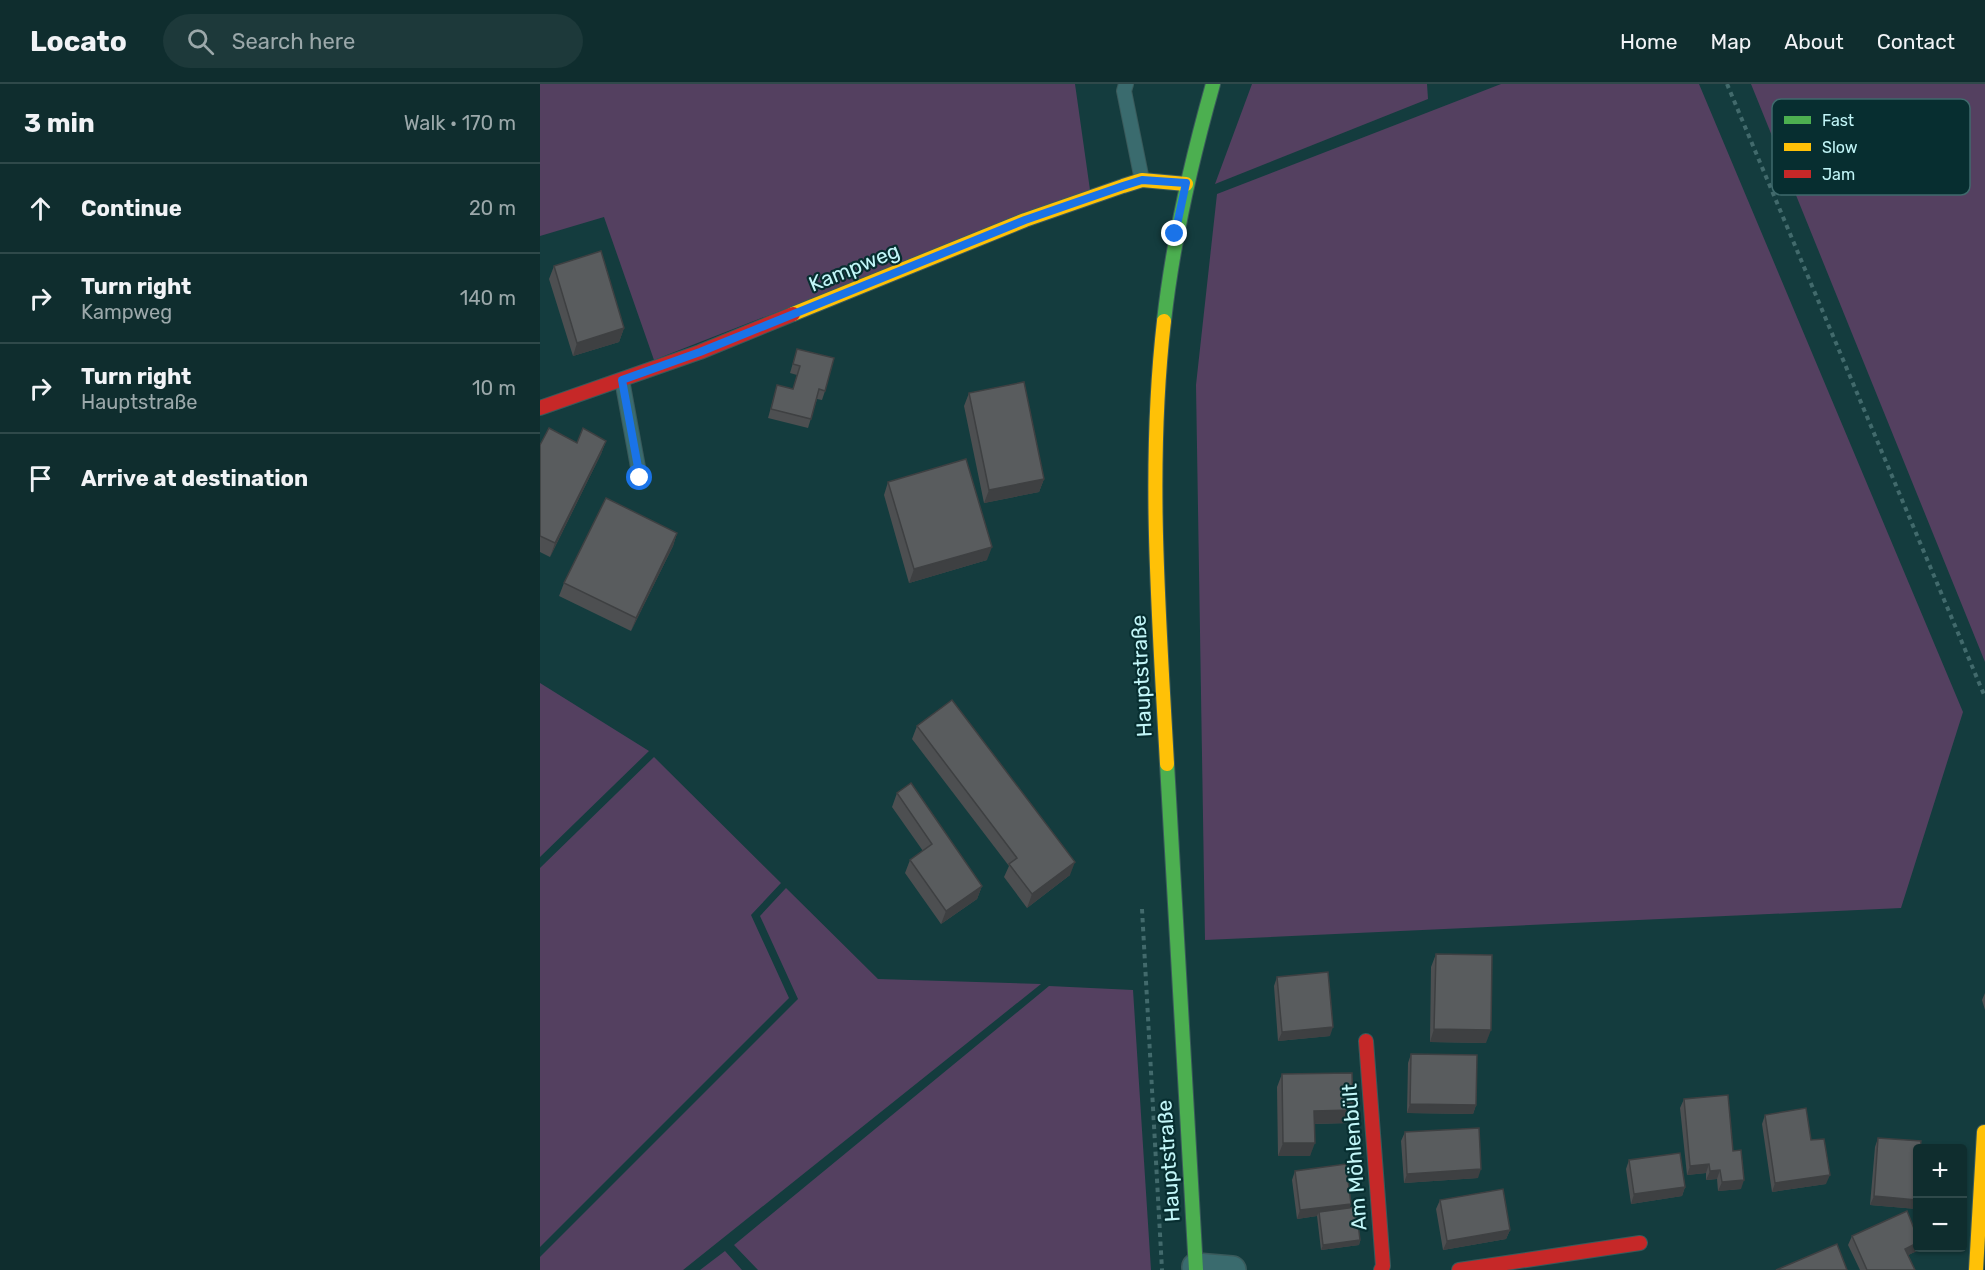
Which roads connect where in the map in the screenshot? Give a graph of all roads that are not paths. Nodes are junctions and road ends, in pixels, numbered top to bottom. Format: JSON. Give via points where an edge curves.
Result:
{"nodes":[{"id":1,"x":1126,"y":84,"type":"edge"},
{"id":2,"x":1213,"y":84,"type":"edge"},
{"id":3,"x":1142,"y":180,"type":"junction"},
{"id":4,"x":1186,"y":183,"type":"junction"},
{"id":5,"x":622,"y":380,"type":"junction"},
{"id":6,"x":540,"y":408,"type":"edge"},
{"id":7,"x":640,"y":478,"type":"dead end"},
{"id":8,"x":1366,"y":1041,"type":"dead end"},
{"id":9,"x":1984,"y":1132,"type":"edge"},
{"id":10,"x":1640,"y":1242,"type":"dead end"},
{"id":11,"x":1196,"y":1269,"type":"edge"},
{"id":12,"x":1232,"y":1270,"type":"edge"},
{"id":13,"x":1381,"y":1270,"type":"edge"},
{"id":14,"x":1459,"y":1270,"type":"edge"},
{"id":15,"x":1976,"y":1270,"type":"edge"}],
"edges":[{"from":1,"to":3,"type":"lane","via":[[1124,91]]},
{"from":2,"to":4,"type":"street","name":"Hauptstraße"},
{"from":3,"to":4,"type":"street","name":"Kampweg"},
{"from":3,"to":5,"type":"street","name":"Kampweg","via":[[1025,220]]},
{"from":4,"to":11,"type":"street","name":"Hauptstraße","via":[[1175,234],[1160,357],[1154,508]]},
{"from":5,"to":6,"type":"street","name":"Kampweg"},
{"from":5,"to":7,"type":"lane"},
{"from":8,"to":13,"type":"street","name":"Am Möhlenbült"},
{"from":9,"to":15,"type":"street"},
{"from":10,"to":14,"type":"street"},
{"from":11,"to":12,"type":"street"}]}
